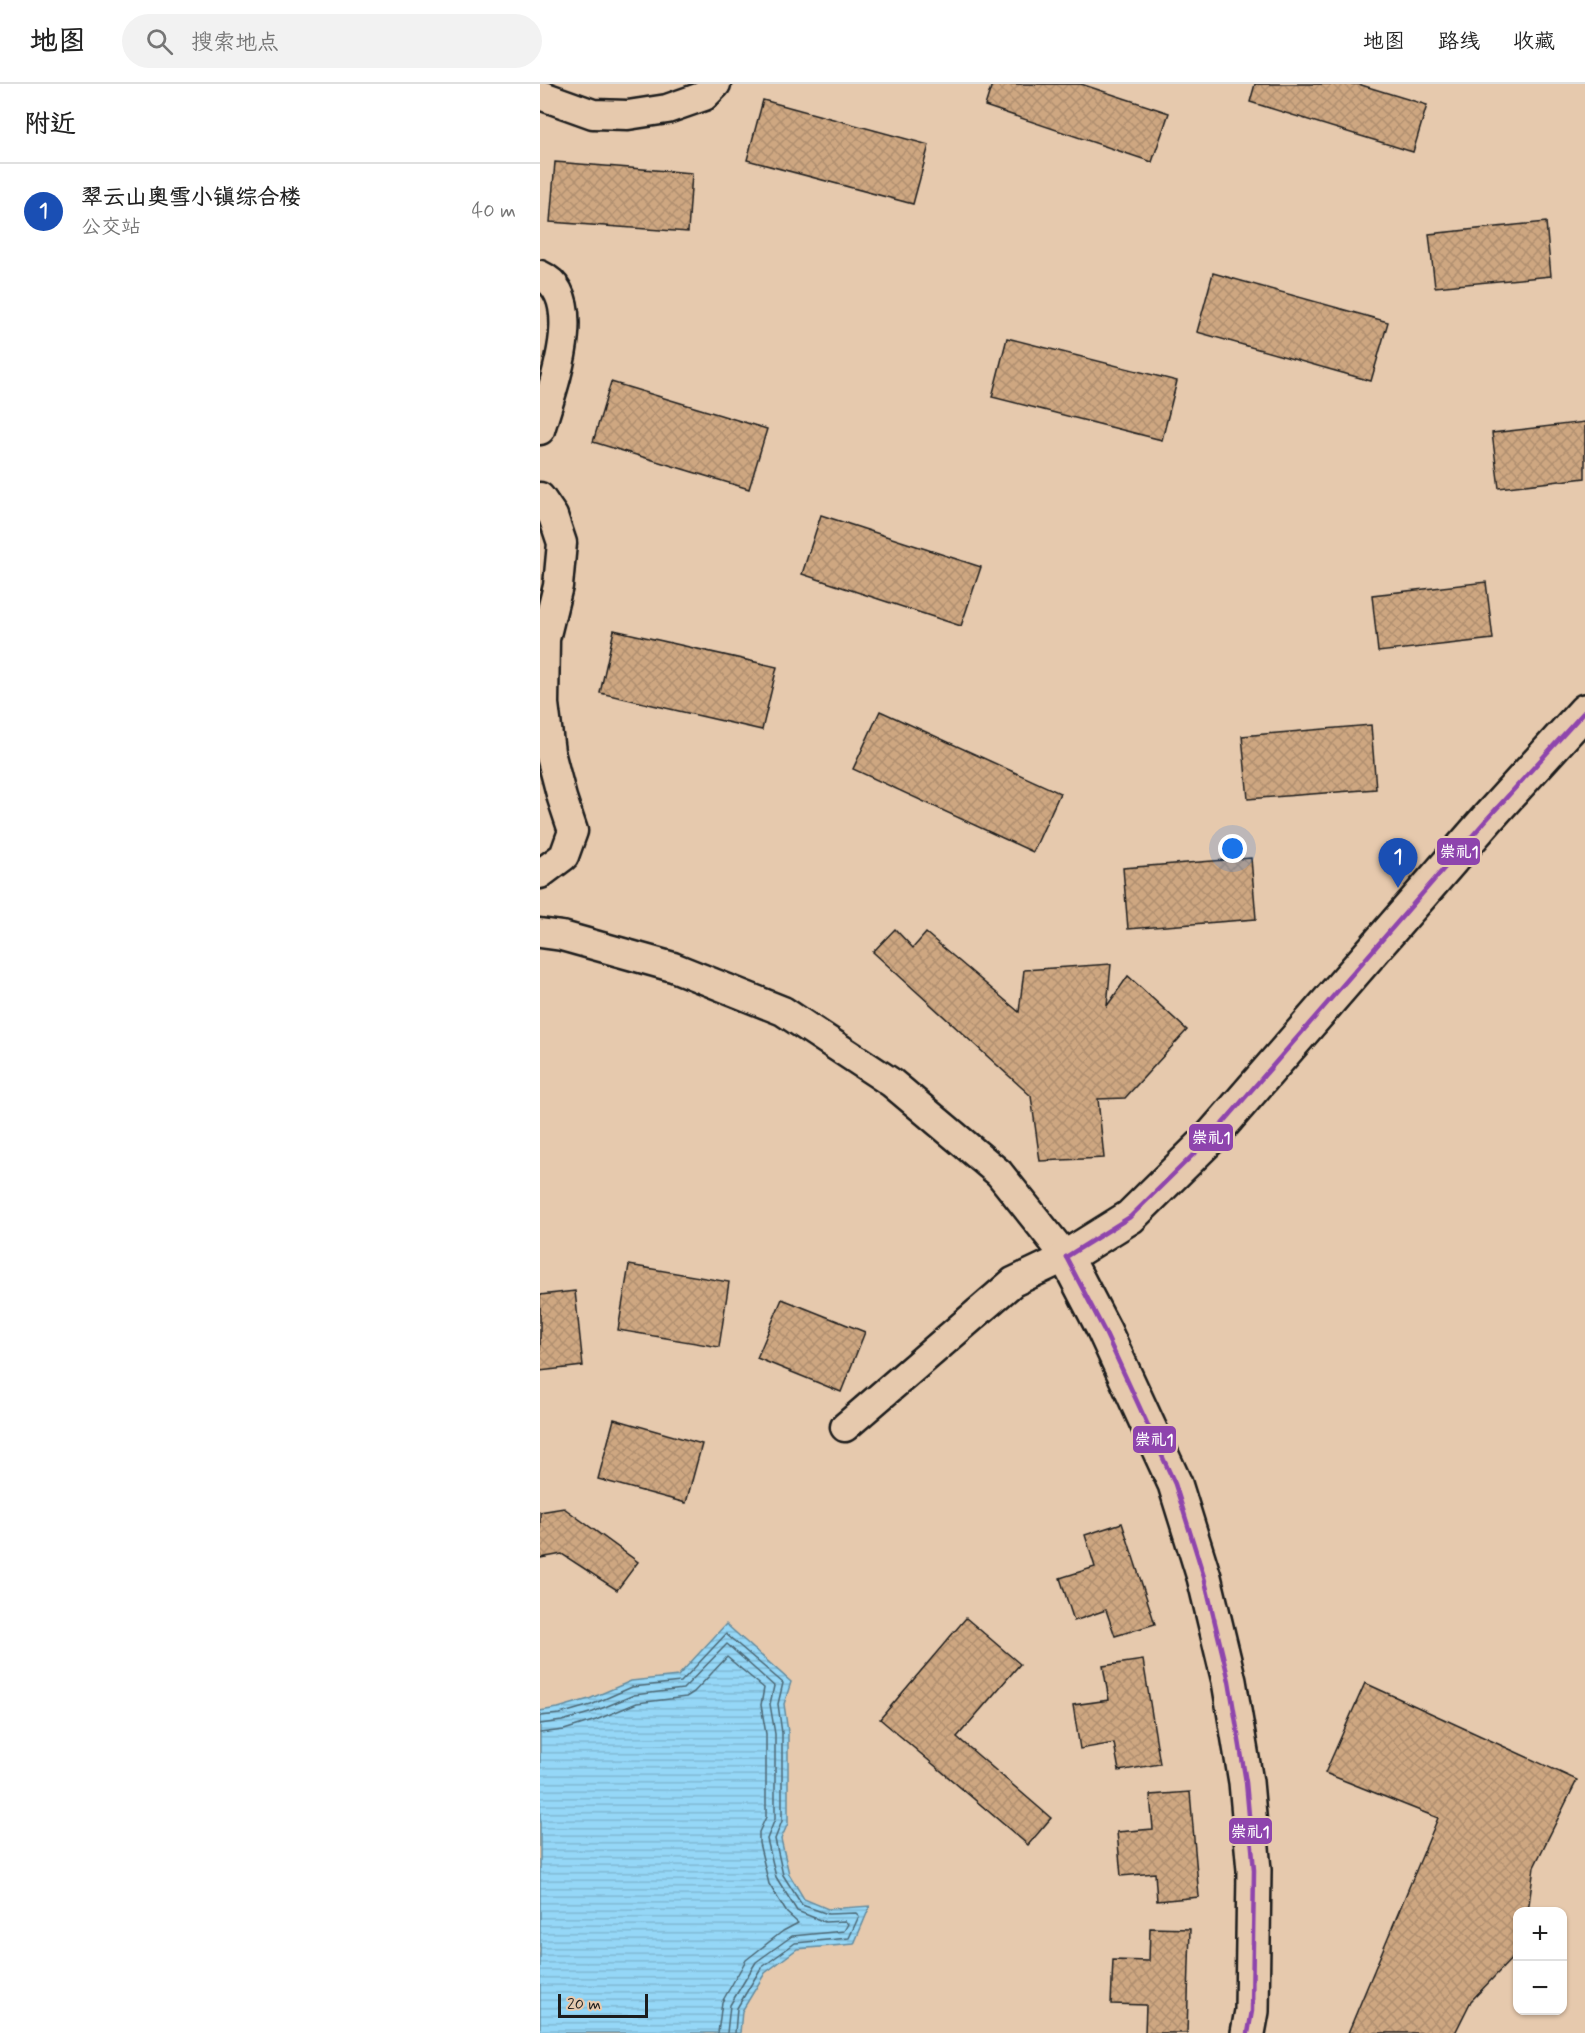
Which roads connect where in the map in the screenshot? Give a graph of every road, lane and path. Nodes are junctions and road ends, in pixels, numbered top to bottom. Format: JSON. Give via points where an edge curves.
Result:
{"nodes":[{"id":1,"x":716,"y":84,"type":"edge"},
{"id":2,"x":541,"y":97,"type":"edge"},
{"id":3,"x":540,"y":275,"type":"edge"},
{"id":4,"x":540,"y":430,"type":"edge"},
{"id":5,"x":540,"y":497,"type":"edge"},
{"id":6,"x":1585,"y":711,"type":"edge"},
{"id":7,"x":540,"y":874,"type":"edge"},
{"id":8,"x":540,"y":933,"type":"edge"},
{"id":9,"x":1066,"y":1257,"type":"junction"},
{"id":10,"x":845,"y":1427,"type":"dead end"},
{"id":11,"x":1248,"y":2033,"type":"edge"}],
"edges":[{"from":1,"to":2,"type":"street","via":[[704,96],[667,109],[628,115],[593,114]]},
{"from":3,"to":4,"type":"street","via":[[550,280],[562,298],[565,322],[562,355]]},
{"from":5,"to":7,"type":"street","via":[[553,516],[562,543],[558,586],[545,639],[544,704],[550,752],[573,831],[564,856]]},
{"from":6,"to":9,"type":"street","via":[[1210,1138],[1130,1217]]},
{"from":8,"to":9,"type":"street","via":[[673,967],[783,1011],[892,1083],[999,1173]]},
{"from":9,"to":10,"type":"street","via":[[1013,1282]]},
{"from":9,"to":11,"type":"street","via":[[1175,1485],[1213,1612],[1246,1782],[1254,1870],[1253,1988]]}]}
